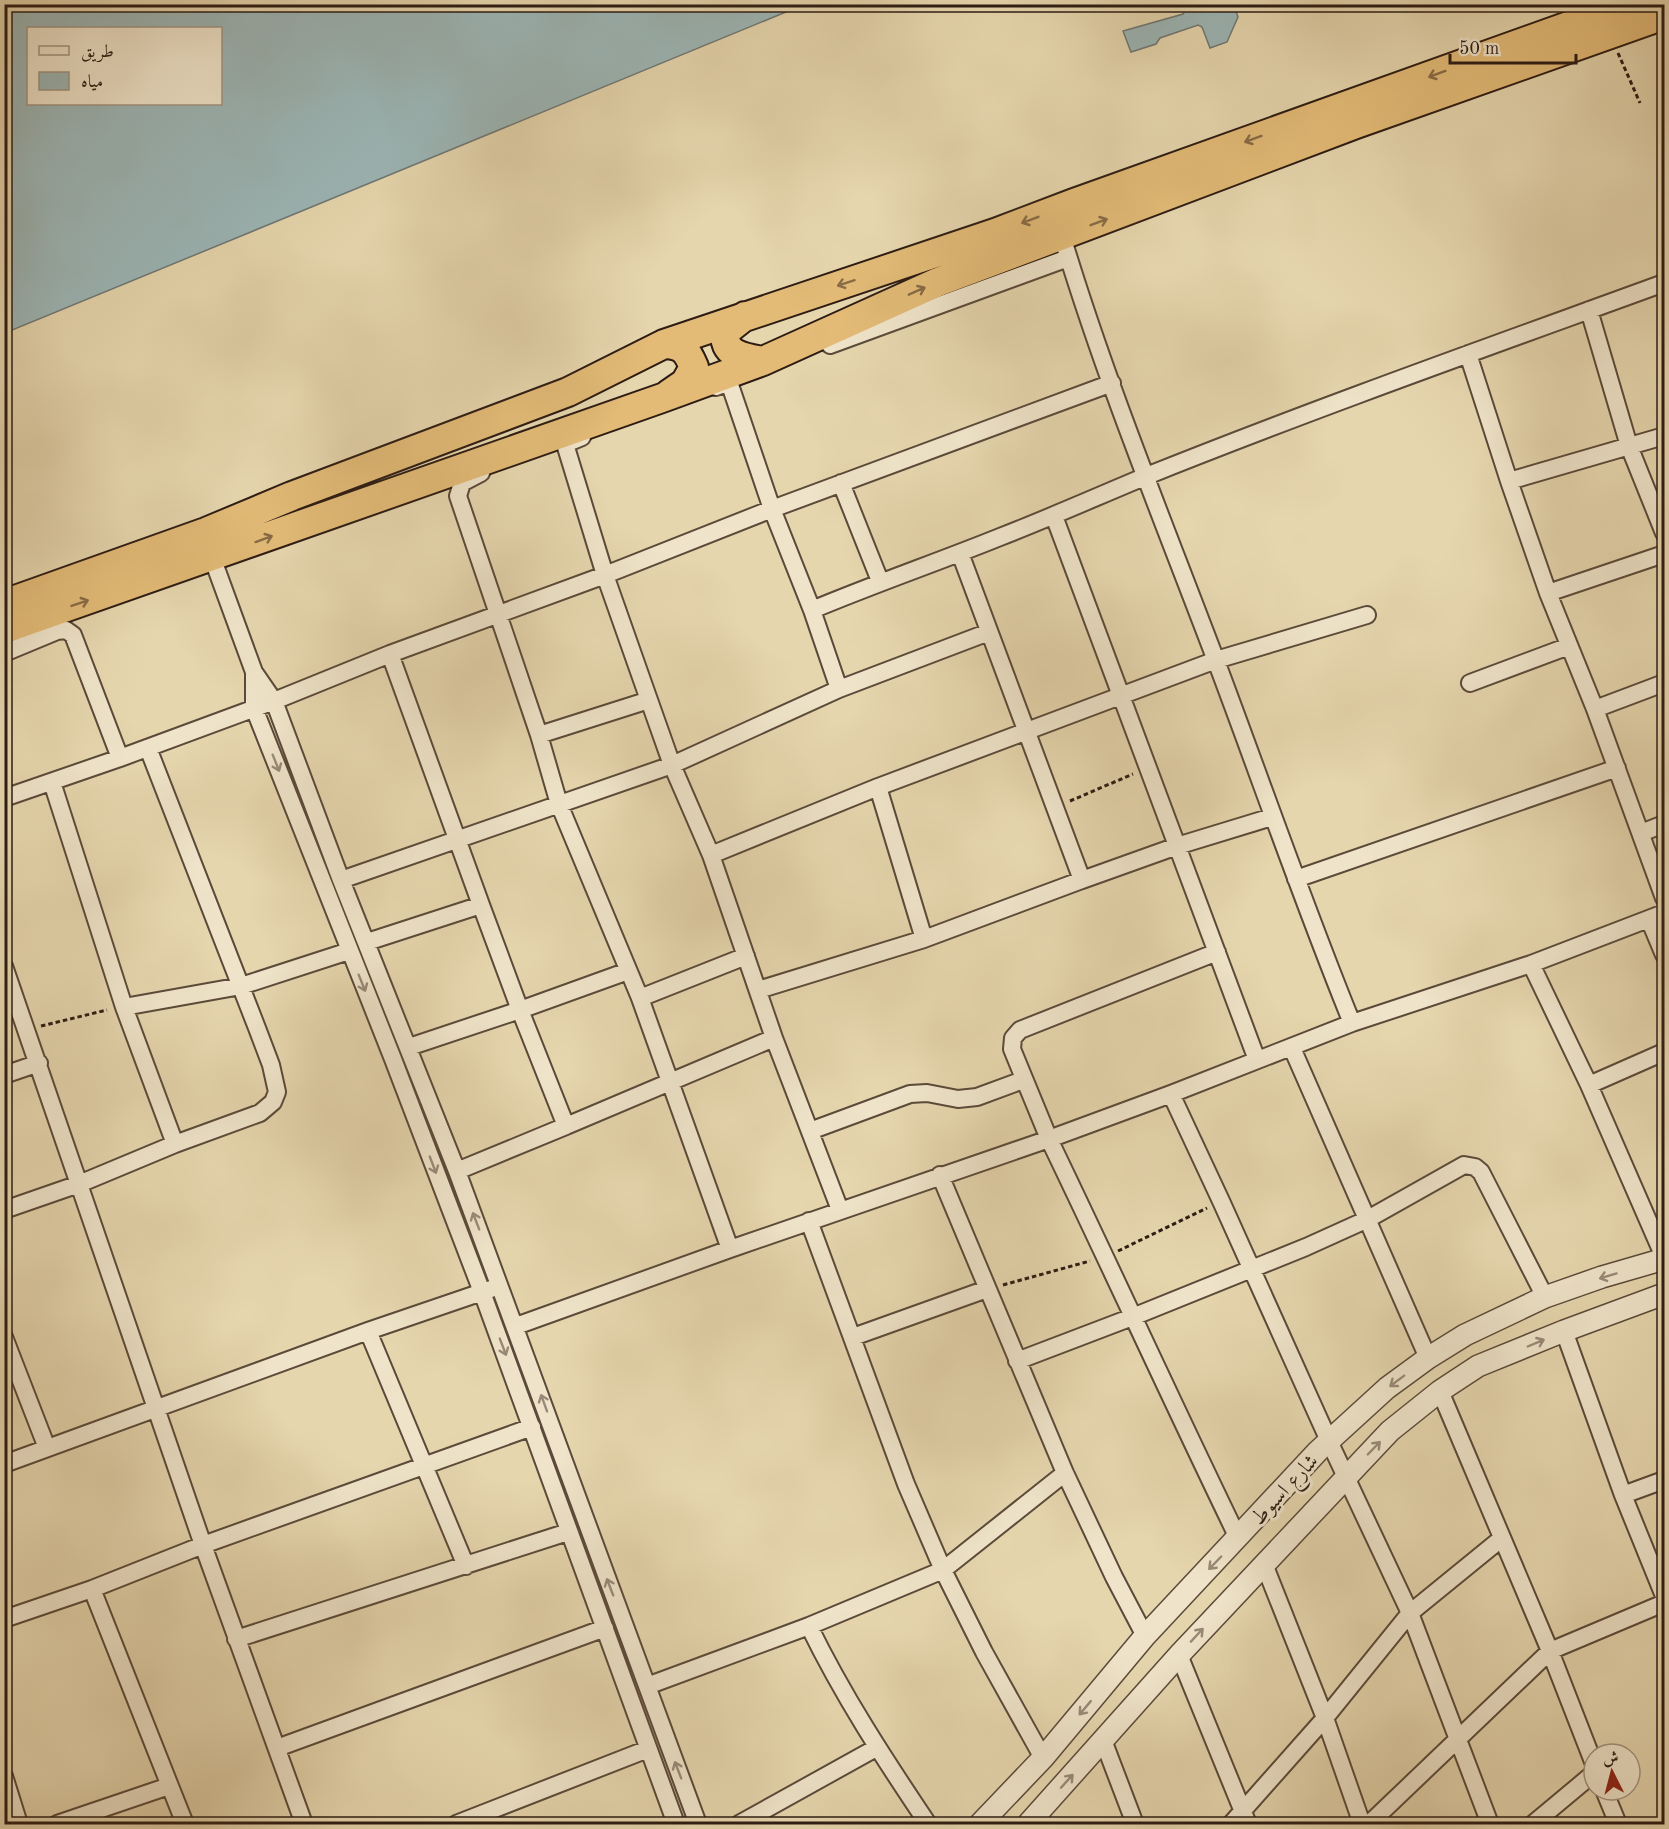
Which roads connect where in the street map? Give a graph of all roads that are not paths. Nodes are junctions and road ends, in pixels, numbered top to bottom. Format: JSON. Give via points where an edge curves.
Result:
{"nodes":[{"id":1,"x":1630,"y":4,"type":"edge"},
{"id":2,"x":1665,"y":15,"type":"edge"},
{"id":3,"x":1352,"y":115,"type":"junction"},
{"id":4,"x":1065,"y":247,"type":"junction"},
{"id":5,"x":1665,"y":283,"type":"edge"},
{"id":6,"x":1589,"y":310,"type":"junction"},
{"id":7,"x":745,"y":316,"type":"junction"},
{"id":8,"x":664,"y":344,"type":"junction"},
{"id":9,"x":1468,"y":354,"type":"junction"},
{"id":10,"x":763,"y":361,"type":"junction"},
{"id":11,"x":729,"y":382,"type":"junction"},
{"id":12,"x":1112,"y":383,"type":"junction"},
{"id":13,"x":662,"y":398,"type":"junction"},
{"id":14,"x":1665,"y":436,"type":"edge"},
{"id":15,"x":565,"y":444,"type":"junction"},
{"id":16,"x":1629,"y":446,"type":"junction"},
{"id":17,"x":1145,"y":477,"type":"junction"},
{"id":18,"x":1509,"y":481,"type":"junction"},
{"id":19,"x":841,"y":483,"type":"junction"},
{"id":20,"x":772,"y":509,"type":"junction"},
{"id":21,"x":1054,"y":516,"type":"junction"},
{"id":22,"x":1665,"y":533,"type":"edge"},
{"id":23,"x":208,"y":545,"type":"junction"},
{"id":24,"x":960,"y":553,"type":"junction"},
{"id":25,"x":1665,"y":555,"type":"edge"},
{"id":26,"x":605,"y":575,"type":"junction"},
{"id":27,"x":880,"y":581,"type":"junction"},
{"id":28,"x":1548,"y":593,"type":"junction"},
{"id":29,"x":4,"y":604,"type":"edge"},
{"id":30,"x":812,"y":610,"type":"junction"},
{"id":31,"x":498,"y":615,"type":"junction"},
{"id":32,"x":1367,"y":615,"type":"dead end"},
{"id":33,"x":4,"y":629,"type":"edge"},
{"id":34,"x":989,"y":632,"type":"junction"},
{"id":35,"x":1569,"y":646,"type":"junction"},
{"id":36,"x":4,"y":653,"type":"edge"},
{"id":37,"x":390,"y":654,"type":"junction"},
{"id":38,"x":1216,"y":660,"type":"junction"},
{"id":39,"x":254,"y":672,"type":"junction"},
{"id":40,"x":1470,"y":683,"type":"dead end"},
{"id":41,"x":1665,"y":683,"type":"edge"},
{"id":42,"x":839,"y":689,"type":"junction"},
{"id":43,"x":1122,"y":695,"type":"junction"},
{"id":44,"x":649,"y":700,"type":"junction"},
{"id":45,"x":274,"y":701,"type":"junction"},
{"id":46,"x":254,"y":708,"type":"junction"},
{"id":47,"x":1595,"y":709,"type":"junction"},
{"id":48,"x":1026,"y":731,"type":"junction"},
{"id":49,"x":539,"y":735,"type":"junction"},
{"id":50,"x":148,"y":748,"type":"junction"},
{"id":51,"x":120,"y":758,"type":"junction"},
{"id":52,"x":672,"y":765,"type":"junction"},
{"id":53,"x":1617,"y":768,"type":"junction"},
{"id":54,"x":52,"y":782,"type":"junction"},
{"id":55,"x":878,"y":787,"type":"junction"},
{"id":56,"x":4,"y":798,"type":"edge"},
{"id":57,"x":560,"y":804,"type":"junction"},
{"id":58,"x":1272,"y":817,"type":"junction"},
{"id":59,"x":1665,"y":824,"type":"edge"},
{"id":60,"x":1641,"y":833,"type":"junction"},
{"id":61,"x":458,"y":841,"type":"junction"},
{"id":62,"x":1177,"y":846,"type":"junction"},
{"id":63,"x":711,"y":855,"type":"junction"},
{"id":64,"x":1296,"y":879,"type":"junction"},
{"id":65,"x":341,"y":880,"type":"junction"},
{"id":66,"x":1082,"y":880,"type":"junction"},
{"id":67,"x":1665,"y":898,"type":"edge"},
{"id":68,"x":481,"y":905,"type":"junction"},
{"id":69,"x":1657,"y":916,"type":"edge"},
{"id":70,"x":924,"y":939,"type":"junction"},
{"id":71,"x":367,"y":942,"type":"junction"},
{"id":72,"x":349,"y":951,"type":"junction"},
{"id":73,"x":1217,"y":952,"type":"junction"},
{"id":74,"x":1665,"y":955,"type":"edge"},
{"id":75,"x":747,"y":956,"type":"junction"},
{"id":76,"x":1532,"y":964,"type":"junction"},
{"id":77,"x":4,"y":966,"type":"edge"},
{"id":78,"x":628,"y":971,"type":"junction"},
{"id":79,"x":241,"y":986,"type":"junction"},
{"id":80,"x":758,"y":990,"type":"junction"},
{"id":81,"x":640,"y":998,"type":"junction"},
{"id":82,"x":124,"y":1007,"type":"junction"},
{"id":83,"x":520,"y":1010,"type":"junction"},
{"id":84,"x":1352,"y":1023,"type":"junction"},
{"id":85,"x":774,"y":1038,"type":"junction"},
{"id":86,"x":409,"y":1047,"type":"junction"},
{"id":87,"x":1292,"y":1048,"type":"junction"},
{"id":88,"x":1665,"y":1052,"type":"edge"},
{"id":89,"x":1257,"y":1060,"type":"junction"},
{"id":90,"x":39,"y":1063,"type":"junction"},
{"id":91,"x":4,"y":1075,"type":"edge"},
{"id":92,"x":1023,"y":1080,"type":"junction"},
{"id":93,"x":670,"y":1083,"type":"junction"},
{"id":94,"x":1589,"y":1085,"type":"junction"},
{"id":95,"x":1171,"y":1094,"type":"junction"},
{"id":96,"x":566,"y":1126,"type":"junction"},
{"id":97,"x":810,"y":1131,"type":"junction"},
{"id":98,"x":1049,"y":1139,"type":"junction"},
{"id":99,"x":175,"y":1144,"type":"junction"},
{"id":100,"x":457,"y":1171,"type":"junction"},
{"id":101,"x":940,"y":1175,"type":"junction"},
{"id":102,"x":79,"y":1184,"type":"junction"},
{"id":103,"x":4,"y":1210,"type":"edge"},
{"id":104,"x":840,"y":1210,"type":"junction"},
{"id":105,"x":1368,"y":1219,"type":"junction"},
{"id":106,"x":809,"y":1221,"type":"junction"},
{"id":107,"x":730,"y":1249,"type":"junction"},
{"id":108,"x":1665,"y":1258,"type":"edge"},
{"id":109,"x":1252,"y":1269,"type":"junction"},
{"id":110,"x":500,"y":1286,"type":"junction"},
{"id":111,"x":987,"y":1289,"type":"junction"},
{"id":112,"x":482,"y":1292,"type":"junction"},
{"id":113,"x":1665,"y":1294,"type":"edge"},
{"id":114,"x":1545,"y":1297,"type":"junction"},
{"id":115,"x":1135,"y":1317,"type":"junction"},
{"id":116,"x":516,"y":1326,"type":"junction"},
{"id":117,"x":368,"y":1331,"type":"junction"},
{"id":118,"x":1564,"y":1331,"type":"junction"},
{"id":119,"x":1465,"y":1335,"type":"junction"},
{"id":120,"x":4,"y":1337,"type":"edge"},
{"id":121,"x":853,"y":1337,"type":"junction"},
{"id":122,"x":1428,"y":1358,"type":"junction"},
{"id":123,"x":1017,"y":1361,"type":"junction"},
{"id":124,"x":1478,"y":1366,"type":"junction"},
{"id":125,"x":1440,"y":1391,"type":"junction"},
{"id":126,"x":156,"y":1408,"type":"junction"},
{"id":127,"x":532,"y":1427,"type":"junction"},
{"id":128,"x":1329,"y":1441,"type":"junction"},
{"id":129,"x":46,"y":1448,"type":"junction"},
{"id":130,"x":4,"y":1464,"type":"edge"},
{"id":131,"x":423,"y":1465,"type":"junction"},
{"id":132,"x":1065,"y":1473,"type":"junction"},
{"id":133,"x":1346,"y":1477,"type":"junction"},
{"id":134,"x":1665,"y":1480,"type":"edge"},
{"id":135,"x":1623,"y":1495,"type":"junction"},
{"id":136,"x":568,"y":1532,"type":"junction"},
{"id":137,"x":1238,"y":1538,"type":"junction"},
{"id":138,"x":1502,"y":1538,"type":"junction"},
{"id":139,"x":203,"y":1545,"type":"junction"},
{"id":140,"x":1264,"y":1564,"type":"junction"},
{"id":141,"x":466,"y":1566,"type":"junction"},
{"id":142,"x":943,"y":1570,"type":"junction"},
{"id":143,"x":92,"y":1589,"type":"junction"},
{"id":144,"x":1665,"y":1596,"type":"edge"},
{"id":145,"x":1665,"y":1603,"type":"edge"},
{"id":146,"x":1410,"y":1613,"type":"junction"},
{"id":147,"x":4,"y":1619,"type":"edge"},
{"id":148,"x":809,"y":1626,"type":"junction"},
{"id":149,"x":605,"y":1628,"type":"junction"},
{"id":150,"x":1145,"y":1636,"type":"junction"},
{"id":151,"x":236,"y":1639,"type":"junction"},
{"id":152,"x":1550,"y":1651,"type":"junction"},
{"id":153,"x":1179,"y":1655,"type":"junction"},
{"id":154,"x":647,"y":1686,"type":"junction"},
{"id":155,"x":1325,"y":1718,"type":"junction"},
{"id":156,"x":1459,"y":1737,"type":"junction"},
{"id":157,"x":1103,"y":1740,"type":"junction"},
{"id":158,"x":1585,"y":1742,"type":"edge"},
{"id":159,"x":277,"y":1748,"type":"junction"},
{"id":160,"x":876,"y":1748,"type":"junction"},
{"id":161,"x":648,"y":1749,"type":"junction"},
{"id":162,"x":1043,"y":1758,"type":"junction"},
{"id":163,"x":4,"y":1776,"type":"edge"},
{"id":164,"x":1582,"y":1783,"type":"edge"},
{"id":165,"x":169,"y":1786,"type":"junction"},
{"id":166,"x":1609,"y":1802,"type":"edge"},
{"id":167,"x":486,"y":1818,"type":"edge"},
{"id":168,"x":1246,"y":1818,"type":"edge"},
{"id":169,"x":19,"y":1824,"type":"edge"},
{"id":170,"x":57,"y":1824,"type":"edge"},
{"id":171,"x":185,"y":1824,"type":"edge"},
{"id":172,"x":304,"y":1824,"type":"edge"},
{"id":173,"x":456,"y":1824,"type":"edge"},
{"id":174,"x":676,"y":1824,"type":"edge"},
{"id":175,"x":698,"y":1824,"type":"edge"},
{"id":176,"x":739,"y":1824,"type":"edge"},
{"id":177,"x":928,"y":1824,"type":"edge"},
{"id":178,"x":980,"y":1824,"type":"edge"},
{"id":179,"x":1028,"y":1824,"type":"edge"},
{"id":180,"x":1135,"y":1824,"type":"edge"},
{"id":181,"x":1231,"y":1824,"type":"edge"},
{"id":182,"x":1362,"y":1824,"type":"edge"},
{"id":183,"x":1369,"y":1824,"type":"edge"},
{"id":184,"x":1490,"y":1824,"type":"edge"},
{"id":185,"x":1533,"y":1824,"type":"edge"},
{"id":186,"x":1618,"y":1824,"type":"edge"}],
"edges":[{"from":1,"to":3,"type":"highway","one_way":true},
{"from":2,"to":3,"type":"highway"},
{"from":4,"to":3,"type":"highway","one_way":true},
{"from":3,"to":7,"type":"highway","one_way":true},
{"from":10,"to":4,"type":"highway","one_way":true,"via":[[938,282]]},
{"from":4,"to":11,"type":"street"},
{"from":4,"to":12,"type":"street"},
{"from":5,"to":6,"type":"street"},
{"from":6,"to":9,"type":"street"},
{"from":6,"to":16,"type":"street"},
{"from":7,"to":8,"type":"highway"},
{"from":7,"to":10,"type":"highway","via":[[726,331],[724,341],[728,349],[742,357]]},
{"from":8,"to":13,"type":"highway","via":[[675,344],[687,351],[694,367],[685,383]]},
{"from":8,"to":23,"type":"highway","via":[[568,392],[292,496]]},
{"from":9,"to":17,"type":"street"},
{"from":9,"to":18,"type":"street"},
{"from":10,"to":13,"type":"highway"},
{"from":11,"to":15,"type":"street"},
{"from":11,"to":20,"type":"street"},
{"from":12,"to":17,"type":"street"},
{"from":12,"to":19,"type":"street"},
{"from":23,"to":13,"type":"highway","one_way":true,"via":[[401,489]]},
{"from":14,"to":16,"type":"street"},
{"from":15,"to":26,"type":"street"},
{"from":15,"to":31,"type":"street","via":[[468,478],[459,489]]},
{"from":16,"to":18,"type":"street"},
{"from":16,"to":22,"type":"street"},
{"from":17,"to":21,"type":"street"},
{"from":17,"to":38,"type":"street"},
{"from":18,"to":28,"type":"street"},
{"from":19,"to":20,"type":"street"},
{"from":19,"to":27,"type":"street"},
{"from":20,"to":26,"type":"street"},
{"from":20,"to":30,"type":"street"},
{"from":21,"to":24,"type":"street"},
{"from":21,"to":43,"type":"street"},
{"from":23,"to":29,"type":"highway"},
{"from":33,"to":23,"type":"highway","one_way":true},
{"from":23,"to":39,"type":"street"},
{"from":24,"to":27,"type":"street"},
{"from":24,"to":34,"type":"street"},
{"from":25,"to":28,"type":"street"},
{"from":26,"to":31,"type":"street"},
{"from":26,"to":44,"type":"street"},
{"from":27,"to":30,"type":"street"},
{"from":28,"to":35,"type":"street"},
{"from":30,"to":42,"type":"street"},
{"from":31,"to":37,"type":"street"},
{"from":31,"to":49,"type":"street"},
{"from":32,"to":38,"type":"street"},
{"from":34,"to":42,"type":"street"},
{"from":34,"to":48,"type":"street"},
{"from":35,"to":40,"type":"street"},
{"from":35,"to":47,"type":"street"},
{"from":36,"to":51,"type":"street","via":[[57,631],[73,634]]},
{"from":37,"to":45,"type":"street"},
{"from":37,"to":61,"type":"street"},
{"from":38,"to":43,"type":"street"},
{"from":38,"to":58,"type":"street"},
{"from":39,"to":45,"type":"street"},
{"from":39,"to":46,"type":"street"},
{"from":41,"to":47,"type":"street"},
{"from":42,"to":52,"type":"street"},
{"from":43,"to":48,"type":"street"},
{"from":43,"to":62,"type":"street"},
{"from":44,"to":49,"type":"street"},
{"from":44,"to":52,"type":"street"},
{"from":45,"to":46,"type":"street"},
{"from":45,"to":65,"type":"street"},
{"from":46,"to":50,"type":"street"},
{"from":46,"to":72,"type":"street","one_way":true},
{"from":47,"to":53,"type":"street"},
{"from":48,"to":55,"type":"street"},
{"from":48,"to":66,"type":"street"},
{"from":49,"to":57,"type":"street"},
{"from":50,"to":51,"type":"street"},
{"from":50,"to":79,"type":"street"},
{"from":51,"to":54,"type":"street"},
{"from":52,"to":57,"type":"street"},
{"from":52,"to":63,"type":"street"},
{"from":53,"to":60,"type":"street"},
{"from":53,"to":64,"type":"street"},
{"from":54,"to":56,"type":"street"},
{"from":54,"to":82,"type":"street"},
{"from":55,"to":63,"type":"street"},
{"from":55,"to":70,"type":"street"},
{"from":57,"to":61,"type":"street"},
{"from":57,"to":78,"type":"street"},
{"from":58,"to":62,"type":"street"},
{"from":58,"to":64,"type":"street"},
{"from":59,"to":60,"type":"street"},
{"from":60,"to":67,"type":"street"},
{"from":61,"to":65,"type":"street"},
{"from":61,"to":68,"type":"street"},
{"from":62,"to":66,"type":"street"},
{"from":62,"to":73,"type":"street"},
{"from":63,"to":75,"type":"street"},
{"from":64,"to":84,"type":"street"},
{"from":65,"to":71,"type":"street"},
{"from":66,"to":70,"type":"street"},
{"from":68,"to":71,"type":"street"},
{"from":68,"to":83,"type":"street"},
{"from":69,"to":74,"type":"street"},
{"from":69,"to":76,"type":"street"},
{"from":70,"to":80,"type":"street"},
{"from":71,"to":86,"type":"street"},
{"from":72,"to":79,"type":"street"},
{"from":72,"to":112,"type":"street","one_way":true},
{"from":73,"to":89,"type":"street"},
{"from":73,"to":92,"type":"street","via":[[1020,1030],[1013,1038],[1012,1049]]},
{"from":75,"to":80,"type":"street"},
{"from":75,"to":81,"type":"street"},
{"from":76,"to":84,"type":"street"},
{"from":76,"to":94,"type":"street"},
{"from":77,"to":90,"type":"street"},
{"from":78,"to":81,"type":"street"},
{"from":78,"to":83,"type":"street"},
{"from":79,"to":82,"type":"street"},
{"from":79,"to":99,"type":"street","via":[[276,1083],[273,1102],[260,1113]]},
{"from":80,"to":85,"type":"street"},
{"from":81,"to":93,"type":"street"},
{"from":82,"to":99,"type":"street"},
{"from":83,"to":86,"type":"street"},
{"from":83,"to":96,"type":"street"},
{"from":84,"to":87,"type":"street"},
{"from":85,"to":93,"type":"street"},
{"from":85,"to":97,"type":"street"},
{"from":86,"to":100,"type":"street"},
{"from":87,"to":89,"type":"street"},
{"from":87,"to":105,"type":"street"},
{"from":88,"to":94,"type":"street"},
{"from":89,"to":95,"type":"street"},
{"from":90,"to":91,"type":"street"},
{"from":90,"to":102,"type":"street"},
{"from":92,"to":97,"type":"street","via":[[977,1097],[910,1094]]},
{"from":92,"to":98,"type":"street"},
{"from":93,"to":96,"type":"street"},
{"from":93,"to":107,"type":"street"},
{"from":94,"to":108,"type":"street"},
{"from":95,"to":98,"type":"street"},
{"from":95,"to":109,"type":"street"},
{"from":96,"to":100,"type":"street"},
{"from":97,"to":104,"type":"street"},
{"from":98,"to":101,"type":"street"},
{"from":98,"to":115,"type":"street"},
{"from":99,"to":102,"type":"street"},
{"from":110,"to":100,"type":"street","one_way":true},
{"from":101,"to":104,"type":"street"},
{"from":101,"to":111,"type":"street"},
{"from":102,"to":103,"type":"street"},
{"from":102,"to":126,"type":"street"},
{"from":104,"to":106,"type":"street"},
{"from":105,"to":109,"type":"street"},
{"from":105,"to":114,"type":"street","via":[[1460,1166],[1475,1167]]},
{"from":105,"to":122,"type":"street"},
{"from":106,"to":107,"type":"street"},
{"from":106,"to":121,"type":"street"},
{"from":107,"to":116,"type":"street"},
{"from":108,"to":114,"type":"street","name":"شارع اسيوط","one_way":true},
{"from":109,"to":115,"type":"street"},
{"from":109,"to":128,"type":"street"},
{"from":110,"to":112,"type":"street"},
{"from":110,"to":116,"type":"street"},
{"from":111,"to":121,"type":"street"},
{"from":111,"to":123,"type":"street"},
{"from":112,"to":117,"type":"street"},
{"from":112,"to":127,"type":"street","one_way":true},
{"from":113,"to":118,"type":"street","name":"شارع اسيوط"},
{"from":114,"to":119,"type":"street","name":"شارع اسيوط"},
{"from":115,"to":123,"type":"street"},
{"from":115,"to":137,"type":"street"},
{"from":154,"to":116,"type":"street","one_way":true},
{"from":117,"to":126,"type":"street"},
{"from":117,"to":131,"type":"street"},
{"from":124,"to":118,"type":"street","name":"شارع اسيوط","one_way":true},
{"from":118,"to":135,"type":"street"},
{"from":119,"to":122,"type":"street","name":"شارع اسيوط"},
{"from":119,"to":124,"type":"street"},
{"from":120,"to":129,"type":"street"},
{"from":121,"to":142,"type":"street","via":[[906,1484]]},
{"from":122,"to":128,"type":"street","name":"شارع اسيوط","one_way":true,"via":[[1387,1388]]},
{"from":123,"to":132,"type":"street"},
{"from":124,"to":125,"type":"street","name":"شارع اسيوط"},
{"from":133,"to":125,"type":"street","name":"شارع اسيوط","one_way":true,"via":[[1390,1431]]},
{"from":125,"to":138,"type":"street"},
{"from":126,"to":129,"type":"street"},
{"from":126,"to":139,"type":"street"},
{"from":127,"to":131,"type":"street"},
{"from":127,"to":136,"type":"street"},
{"from":128,"to":133,"type":"street"},
{"from":128,"to":137,"type":"street","name":"شارع اسيوط"},
{"from":129,"to":130,"type":"street"},
{"from":131,"to":139,"type":"street"},
{"from":131,"to":141,"type":"street"},
{"from":132,"to":142,"type":"street"},
{"from":132,"to":150,"type":"street"},
{"from":133,"to":140,"type":"street","name":"شارع اسيوط"},
{"from":133,"to":146,"type":"street"},
{"from":134,"to":135,"type":"street"},
{"from":135,"to":144,"type":"street"},
{"from":136,"to":141,"type":"street"},
{"from":136,"to":149,"type":"street"},
{"from":137,"to":150,"type":"street","name":"شارع اسيوط","one_way":true},
{"from":138,"to":146,"type":"street"},
{"from":138,"to":152,"type":"street"},
{"from":139,"to":143,"type":"street"},
{"from":139,"to":151,"type":"street"},
{"from":153,"to":140,"type":"street","name":"شارع اسيوط","one_way":true},
{"from":140,"to":155,"type":"street"},
{"from":141,"to":151,"type":"street"},
{"from":142,"to":148,"type":"street"},
{"from":142,"to":162,"type":"street"},
{"from":143,"to":147,"type":"street"},
{"from":143,"to":165,"type":"street"},
{"from":145,"to":152,"type":"street"},
{"from":146,"to":155,"type":"street"},
{"from":146,"to":156,"type":"street"},
{"from":148,"to":154,"type":"street"},
{"from":148,"to":160,"type":"street"},
{"from":149,"to":159,"type":"street"},
{"from":149,"to":161,"type":"street"},
{"from":150,"to":162,"type":"street","name":"شارع اسيوط","one_way":true},
{"from":151,"to":159,"type":"street"},
{"from":152,"to":156,"type":"street"},
{"from":152,"to":158,"type":"street"},
{"from":153,"to":157,"type":"street","name":"شارع اسيوط"},
{"from":153,"to":168,"type":"street"},
{"from":175,"to":154,"type":"street","one_way":true},
{"from":155,"to":168,"type":"street"},
{"from":155,"to":182,"type":"street"},
{"from":156,"to":183,"type":"street"},
{"from":156,"to":184,"type":"street"},
{"from":179,"to":157,"type":"street","name":"شارع اسيوط","one_way":true},
{"from":157,"to":180,"type":"street"},
{"from":159,"to":172,"type":"street"},
{"from":160,"to":176,"type":"street"},
{"from":160,"to":177,"type":"street"},
{"from":161,"to":167,"type":"street"},
{"from":161,"to":174,"type":"street"},
{"from":162,"to":178,"type":"street","name":"شارع اسيوط"},
{"from":163,"to":169,"type":"street"},
{"from":164,"to":185,"type":"street"},
{"from":165,"to":170,"type":"street"},
{"from":165,"to":171,"type":"street"},
{"from":166,"to":186,"type":"street"},
{"from":167,"to":173,"type":"street"},
{"from":168,"to":181,"type":"street"}]}
